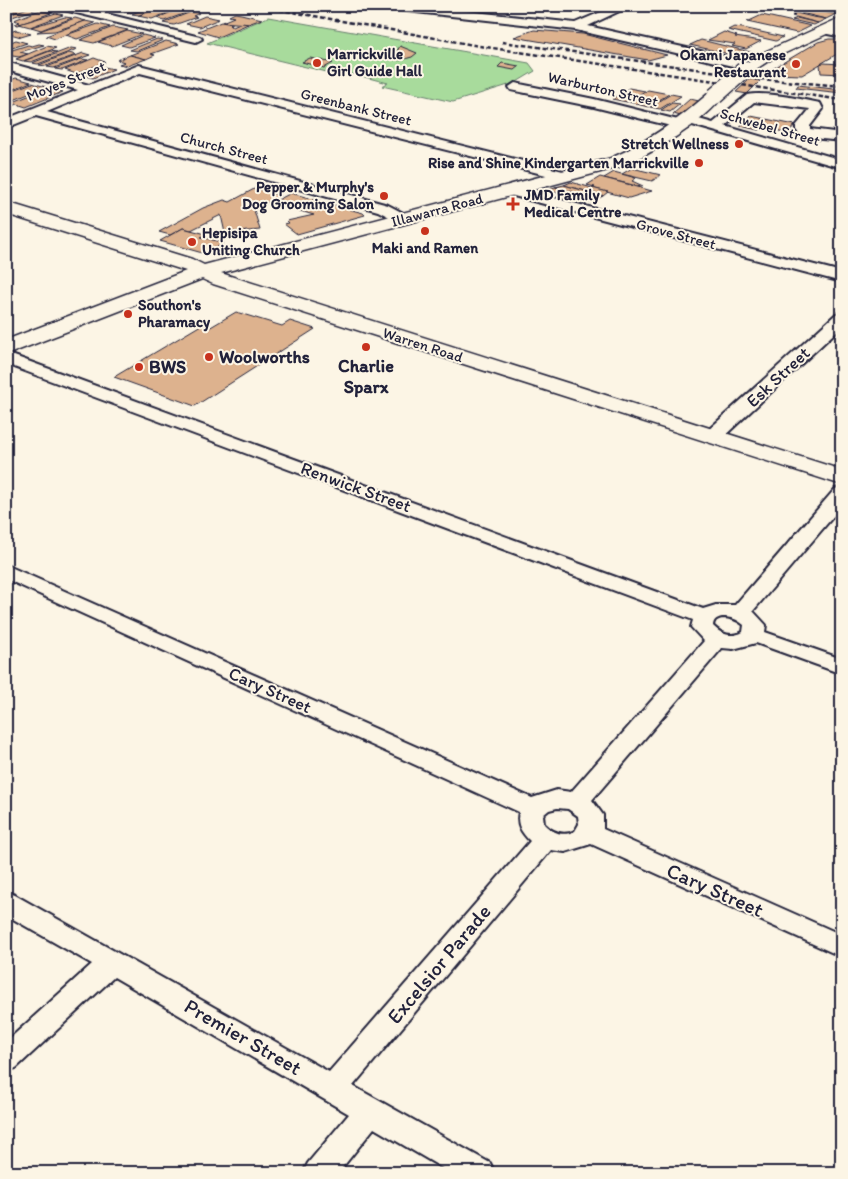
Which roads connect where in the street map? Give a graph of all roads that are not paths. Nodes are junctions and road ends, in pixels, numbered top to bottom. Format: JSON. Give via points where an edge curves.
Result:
{"nodes":[{"id":1,"x":60,"y":6,"type":"edge"},
{"id":2,"x":390,"y":6,"type":"edge"},
{"id":3,"x":625,"y":6,"type":"edge"},
{"id":4,"x":842,"y":21,"type":"edge"},
{"id":5,"x":576,"y":27,"type":"junction"},
{"id":6,"x":822,"y":30,"type":"junction"},
{"id":7,"x":842,"y":34,"type":"edge"},
{"id":8,"x":196,"y":39,"type":"dead end"},
{"id":9,"x":6,"y":66,"type":"edge"},
{"id":10,"x":747,"y":68,"type":"junction"},
{"id":11,"x":139,"y":69,"type":"joint"},
{"id":12,"x":515,"y":87,"type":"dead end"},
{"id":13,"x":90,"y":89,"type":"junction"},
{"id":14,"x":34,"y":112,"type":"junction"},
{"id":15,"x":685,"y":123,"type":"junction"},
{"id":16,"x":6,"y":124,"type":"edge"},
{"id":17,"x":715,"y":128,"type":"junction"},
{"id":18,"x":842,"y":137,"type":"edge"},
{"id":19,"x":842,"y":164,"type":"edge"},
{"id":20,"x":566,"y":176,"type":"junction"},
{"id":21,"x":511,"y":190,"type":"junction"},
{"id":22,"x":6,"y":208,"type":"edge"},
{"id":23,"x":404,"y":219,"type":"junction"},
{"id":24,"x":202,"y":272,"type":"junction"},
{"id":25,"x":842,"y":277,"type":"edge"},
{"id":26,"x":842,"y":317,"type":"edge"},
{"id":27,"x":7,"y":349,"type":"edge"},
{"id":28,"x":714,"y":436,"type":"junction"},
{"id":29,"x":842,"y":478,"type":"edge"},
{"id":30,"x":842,"y":492,"type":"edge"},
{"id":31,"x":6,"y":571,"type":"edge"},
{"id":32,"x":740,"y":612,"type":"junction"},
{"id":33,"x":705,"y":617,"type":"junction"},
{"id":34,"x":754,"y":635,"type":"junction"},
{"id":35,"x":717,"y":640,"type":"junction"},
{"id":36,"x":842,"y":668,"type":"edge"},
{"id":37,"x":576,"y":802,"type":"junction"},
{"id":38,"x":533,"y":808,"type":"junction"},
{"id":39,"x":589,"y":833,"type":"junction"},
{"id":40,"x":546,"y":840,"type":"junction"},
{"id":41,"x":6,"y":902,"type":"edge"},
{"id":42,"x":842,"y":947,"type":"edge"},
{"id":43,"x":112,"y":963,"type":"junction"},
{"id":44,"x":6,"y":1060,"type":"edge"},
{"id":45,"x":332,"y":1088,"type":"junction"},
{"id":46,"x":370,"y":1111,"type":"junction"},
{"id":47,"x":319,"y":1173,"type":"edge"},
{"id":48,"x":479,"y":1173,"type":"edge"}],
"edges":[{"from":1,"to":8,"type":"street"},
{"from":2,"to":5,"type":"street"},
{"from":3,"to":5,"type":"street"},
{"from":4,"to":6,"type":"main road","name":"Illawarra Road"},
{"from":5,"to":10,"type":"street"},
{"from":6,"to":7,"type":"street"},
{"from":6,"to":10,"type":"main road","name":"Illawarra Road"},
{"from":9,"to":13,"type":"street"},
{"from":10,"to":15,"type":"main road","name":"Illawarra Road","bridge":true},
{"from":11,"to":13,"type":"street","name":"Moyes Street"},
{"from":11,"to":20,"type":"street","name":"Greenbank Street"},
{"from":12,"to":15,"type":"street","name":"Warburton Street"},
{"from":13,"to":14,"type":"street","name":"Moyes Street"},
{"from":14,"to":16,"type":"street","name":"Moyes Street"},
{"from":14,"to":23,"type":"street","name":"Church Street","via":[[383,208]]},
{"from":15,"to":17,"type":"street","name":"Schwebel Street"},
{"from":15,"to":20,"type":"main road","name":"Illawarra Road","via":[[651,147],[628,158]]},
{"from":17,"to":18,"type":"street","via":[[748,99],[758,98],[817,107],[803,130],[807,134]]},
{"from":17,"to":19,"type":"street","name":"Schwebel Street"},
{"from":20,"to":21,"type":"main road","name":"Illawarra Road"},
{"from":21,"to":23,"type":"main road","name":"Illawarra Road"},
{"from":21,"to":25,"type":"street","name":"Grove Street"},
{"from":22,"to":24,"type":"main road","name":"Warren Road","via":[[186,264]]},
{"from":23,"to":24,"type":"main road","name":"Illawarra Road"},
{"from":24,"to":27,"type":"main road","name":"Illawarra Road"},
{"from":24,"to":28,"type":"main road","name":"Warren Road","via":[[227,283]]},
{"from":26,"to":28,"type":"street","name":"Esk Street"},
{"from":27,"to":33,"type":"street","name":"Renwick Street"},
{"from":28,"to":29,"type":"main road","name":"Warren Road"},
{"from":30,"to":32,"type":"street"},
{"from":31,"to":38,"type":"street","name":"Cary Street"},
{"from":32,"to":33,"type":"street","via":[[716,611]]},
{"from":32,"to":34,"type":"street","via":[[752,620],[756,630]]},
{"from":33,"to":35,"type":"street","via":[[702,626],[705,632]]},
{"from":34,"to":35,"type":"street","via":[[734,642]]},
{"from":34,"to":36,"type":"street"},
{"from":35,"to":37,"type":"street"},
{"from":37,"to":38,"type":"street","via":[[548,800]]},
{"from":37,"to":39,"type":"street","via":[[592,819]]},
{"from":38,"to":40,"type":"street","via":[[529,822],[531,829]]},
{"from":39,"to":40,"type":"street","via":[[574,842]]},
{"from":39,"to":42,"type":"street","name":"Cary Street"},
{"from":40,"to":45,"type":"street","name":"Excelsior Parade"},
{"from":41,"to":43,"type":"street","name":"Premier Street"},
{"from":43,"to":44,"type":"street"},
{"from":43,"to":45,"type":"street","name":"Premier Street"},
{"from":45,"to":46,"type":"street","name":"Premier Street"},
{"from":46,"to":47,"type":"street"},
{"from":46,"to":48,"type":"street","name":"Premier Street"}]}
